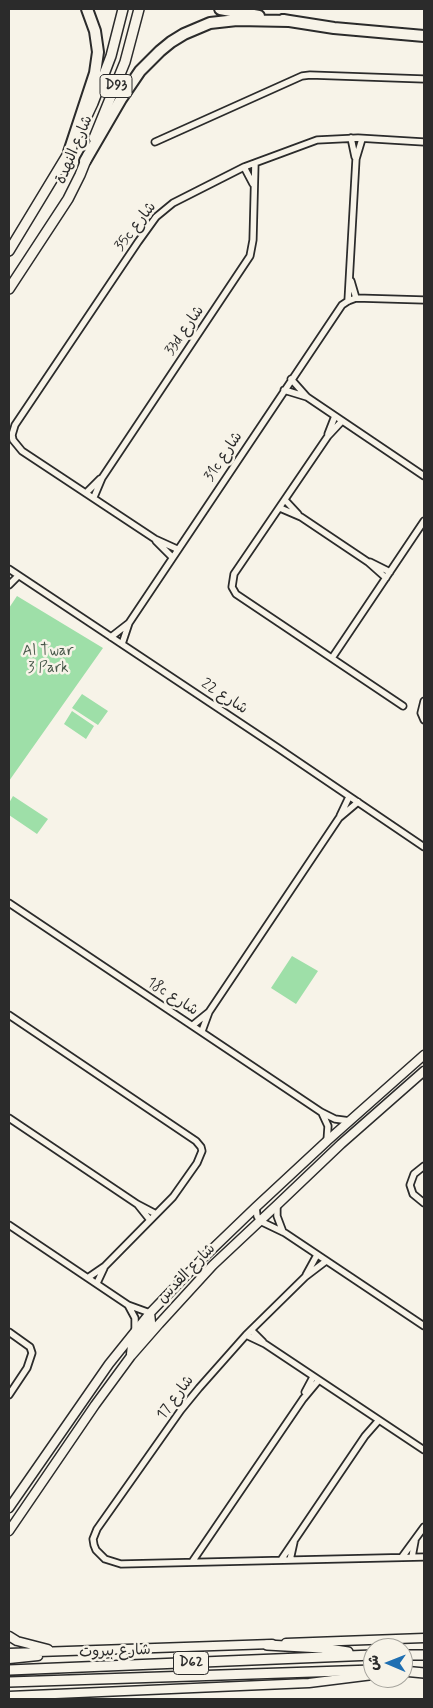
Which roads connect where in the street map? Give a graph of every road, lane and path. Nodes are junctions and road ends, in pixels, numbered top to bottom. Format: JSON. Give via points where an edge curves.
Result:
{"nodes":[{"id":1,"x":87,"y":9,"type":"edge"},
{"id":2,"x":123,"y":9,"type":"edge"},
{"id":3,"x":139,"y":9,"type":"edge"},
{"id":4,"x":220,"y":9,"type":"edge"},
{"id":5,"x":289,"y":21,"type":"junction"},
{"id":6,"x":424,"y":36,"type":"edge"},
{"id":7,"x":424,"y":79,"type":"edge"},
{"id":8,"x":351,"y":138,"type":"junction"},
{"id":9,"x":362,"y":139,"type":"junction"},
{"id":10,"x":155,"y":142,"type":"dead end"},
{"id":11,"x":424,"y":142,"type":"edge"},
{"id":12,"x":69,"y":152,"type":"junction"},
{"id":13,"x":356,"y":159,"type":"junction"},
{"id":14,"x":85,"y":161,"type":"junction"},
{"id":15,"x":255,"y":163,"type":"junction"},
{"id":16,"x":244,"y":167,"type":"junction"},
{"id":17,"x":254,"y":186,"type":"junction"},
{"id":18,"x":9,"y":250,"type":"edge"},
{"id":19,"x":350,"y":278,"type":"junction"},
{"id":20,"x":9,"y":288,"type":"edge"},
{"id":21,"x":356,"y":298,"type":"junction"},
{"id":22,"x":424,"y":300,"type":"edge"},
{"id":23,"x":348,"y":301,"type":"junction"},
{"id":24,"x":292,"y":379,"type":"junction"},
{"id":25,"x":284,"y":390,"type":"junction"},
{"id":26,"x":306,"y":397,"type":"junction"},
{"id":27,"x":335,"y":416,"type":"junction"},
{"id":28,"x":342,"y":421,"type":"junction"},
{"id":29,"x":328,"y":436,"type":"junction"},
{"id":30,"x":424,"y":476,"type":"edge"},
{"id":31,"x":102,"y":478,"type":"junction"},
{"id":32,"x":86,"y":493,"type":"junction"},
{"id":33,"x":94,"y":497,"type":"junction"},
{"id":34,"x":285,"y":500,"type":"junction"},
{"id":35,"x":280,"y":508,"type":"junction"},
{"id":36,"x":302,"y":517,"type":"junction"},
{"id":37,"x":424,"y":521,"type":"edge"},
{"id":38,"x":155,"y":539,"type":"junction"},
{"id":39,"x":177,"y":549,"type":"junction"},
{"id":40,"x":172,"y":557,"type":"junction"},
{"id":41,"x":368,"y":562,"type":"junction"},
{"id":42,"x":390,"y":572,"type":"junction"},
{"id":43,"x":10,"y":573,"type":"edge"},
{"id":44,"x":18,"y":576,"type":"junction"},
{"id":45,"x":386,"y":578,"type":"junction"},
{"id":46,"x":9,"y":585,"type":"edge"},
{"id":47,"x":129,"y":623,"type":"junction"},
{"id":48,"x":111,"y":637,"type":"junction"},
{"id":49,"x":122,"y":644,"type":"junction"},
{"id":50,"x":332,"y":658,"type":"junction"},
{"id":51,"x":424,"y":701,"type":"edge"},
{"id":52,"x":403,"y":706,"type":"dead end"},
{"id":53,"x":424,"y":720,"type":"edge"},
{"id":54,"x":349,"y":797,"type":"junction"},
{"id":55,"x":358,"y":802,"type":"junction"},
{"id":56,"x":339,"y":818,"type":"junction"},
{"id":57,"x":424,"y":847,"type":"edge"},
{"id":58,"x":9,"y":903,"type":"edge"},
{"id":59,"x":209,"y":1012,"type":"junction"},
{"id":60,"x":9,"y":1015,"type":"edge"},
{"id":61,"x":193,"y":1025,"type":"junction"},
{"id":62,"x":202,"y":1032,"type":"junction"},
{"id":63,"x":424,"y":1055,"type":"edge"},
{"id":64,"x":424,"y":1071,"type":"edge"},
{"id":65,"x":321,"y":1112,"type":"junction"},
{"id":66,"x":9,"y":1118,"type":"edge"},
{"id":67,"x":350,"y":1121,"type":"junction"},
{"id":68,"x":327,"y":1141,"type":"junction"},
{"id":69,"x":424,"y":1166,"type":"edge"},
{"id":70,"x":424,"y":1203,"type":"edge"},
{"id":71,"x":137,"y":1204,"type":"junction"},
{"id":72,"x":277,"y":1205,"type":"junction"},
{"id":73,"x":256,"y":1207,"type":"junction"},
{"id":74,"x":156,"y":1214,"type":"junction"},
{"id":75,"x":150,"y":1220,"type":"junction"},
{"id":76,"x":260,"y":1221,"type":"junction"},
{"id":77,"x":9,"y":1224,"type":"edge"},
{"id":78,"x":284,"y":1233,"type":"junction"},
{"id":79,"x":317,"y":1255,"type":"junction"},
{"id":80,"x":326,"y":1261,"type":"junction"},
{"id":81,"x":105,"y":1266,"type":"junction"},
{"id":82,"x":89,"y":1277,"type":"junction"},
{"id":83,"x":305,"y":1277,"type":"junction"},
{"id":84,"x":97,"y":1283,"type":"junction"},
{"id":85,"x":128,"y":1305,"type":"junction"},
{"id":86,"x":150,"y":1313,"type":"junction"},
{"id":87,"x":424,"y":1326,"type":"edge"},
{"id":88,"x":135,"y":1331,"type":"junction"},
{"id":89,"x":9,"y":1332,"type":"edge"},
{"id":90,"x":249,"y":1333,"type":"junction"},
{"id":91,"x":131,"y":1356,"type":"junction"},
{"id":92,"x":316,"y":1379,"type":"junction"},
{"id":93,"x":9,"y":1395,"type":"edge"},
{"id":94,"x":376,"y":1419,"type":"junction"},
{"id":95,"x":424,"y":1450,"type":"edge"},
{"id":96,"x":9,"y":1508,"type":"edge"},
{"id":97,"x":424,"y":1527,"type":"edge"},
{"id":98,"x":9,"y":1531,"type":"edge"},
{"id":99,"x":295,"y":1540,"type":"junction"},
{"id":100,"x":415,"y":1541,"type":"junction"},
{"id":101,"x":204,"y":1545,"type":"junction"},
{"id":102,"x":402,"y":1557,"type":"junction"},
{"id":103,"x":412,"y":1557,"type":"junction"},
{"id":104,"x":424,"y":1557,"type":"edge"},
{"id":105,"x":281,"y":1560,"type":"junction"},
{"id":106,"x":290,"y":1560,"type":"junction"},
{"id":107,"x":192,"y":1562,"type":"junction"},
{"id":108,"x":200,"y":1562,"type":"junction"},
{"id":109,"x":9,"y":1636,"type":"edge"},
{"id":110,"x":424,"y":1638,"type":"edge"},
{"id":111,"x":267,"y":1645,"type":"junction"},
{"id":112,"x":55,"y":1652,"type":"junction"},
{"id":113,"x":9,"y":1653,"type":"edge"},
{"id":114,"x":360,"y":1656,"type":"junction"},
{"id":115,"x":363,"y":1656,"type":"edge"},
{"id":116,"x":9,"y":1659,"type":"edge"},
{"id":117,"x":9,"y":1670,"type":"edge"},
{"id":118,"x":363,"y":1670,"type":"edge"},
{"id":119,"x":363,"y":1677,"type":"edge"},
{"id":120,"x":9,"y":1682,"type":"edge"},
{"id":121,"x":9,"y":1696,"type":"edge"}],
"edges":[{"from":1,"to":12,"type":"highway","via":[[98,52],[95,73]]},
{"from":2,"to":12,"type":"main road","name":"شارع النهدة","number":"D93","via":[[102,79]]},
{"from":3,"to":14,"type":"main road","name":"شارع النهدة","number":"D93","via":[[125,62]]},
{"from":4,"to":5,"type":"highway"},
{"from":5,"to":6,"type":"highway"},
{"from":5,"to":14,"type":"highway","via":[[210,23],[171,42],[136,77]]},
{"from":7,"to":10,"type":"street","via":[[302,76]]},
{"from":8,"to":9,"type":"street","name":"35c شارع"},
{"from":8,"to":13,"type":"street"},
{"from":8,"to":15,"type":"street","name":"35c شارع","via":[[317,140]]},
{"from":9,"to":11,"type":"street","name":"35c شارع"},
{"from":9,"to":13,"type":"street"},
{"from":12,"to":18,"type":"main road","name":"شارع النهدة","number":"D93"},
{"from":13,"to":19,"type":"street"},
{"from":14,"to":20,"type":"main road","name":"شارع النهدة","number":"D93","via":[[68,199]]},
{"from":15,"to":16,"type":"street","name":"35c شارع"},
{"from":15,"to":17,"type":"street","name":"33d شارع"},
{"from":16,"to":17,"type":"street","name":"33d شارع"},
{"from":16,"to":32,"type":"street","name":"35c شارع","via":[[182,197],[156,218],[13,429],[12,440],[22,451]]},
{"from":17,"to":31,"type":"street","name":"33d شارع","via":[[250,256]]},
{"from":19,"to":21,"type":"street"},
{"from":19,"to":23,"type":"street"},
{"from":21,"to":22,"type":"street"},
{"from":21,"to":23,"type":"street"},
{"from":23,"to":24,"type":"street","name":"31c شارع","via":[[342,305]]},
{"from":24,"to":25,"type":"street","name":"31c شارع"},
{"from":24,"to":26,"type":"street"},
{"from":25,"to":26,"type":"street"},
{"from":25,"to":39,"type":"street","name":"31c شارع"},
{"from":26,"to":27,"type":"street"},
{"from":27,"to":28,"type":"street"},
{"from":27,"to":29,"type":"street"},
{"from":28,"to":29,"type":"street"},
{"from":28,"to":30,"type":"street"},
{"from":29,"to":34,"type":"street"},
{"from":31,"to":32,"type":"street","name":"33d شارع"},
{"from":31,"to":33,"type":"street","name":"33d شارع"},
{"from":32,"to":33,"type":"street"},
{"from":33,"to":38,"type":"street"},
{"from":34,"to":35,"type":"street"},
{"from":34,"to":36,"type":"street"},
{"from":35,"to":36,"type":"street"},
{"from":35,"to":50,"type":"street","via":[[233,577],[232,587]]},
{"from":36,"to":41,"type":"street"},
{"from":37,"to":42,"type":"street"},
{"from":38,"to":39,"type":"street"},
{"from":38,"to":40,"type":"street"},
{"from":39,"to":40,"type":"street","name":"31c شارع"},
{"from":40,"to":47,"type":"street","name":"31c شارع"},
{"from":41,"to":42,"type":"street"},
{"from":41,"to":45,"type":"street"},
{"from":42,"to":45,"type":"street"},
{"from":43,"to":44,"type":"street","name":"شارع 22"},
{"from":44,"to":46,"type":"street"},
{"from":44,"to":48,"type":"street","name":"شارع 22"},
{"from":45,"to":50,"type":"street"},
{"from":47,"to":48,"type":"street","name":"31c شارع"},
{"from":47,"to":49,"type":"street","name":"31c شارع"},
{"from":48,"to":49,"type":"street","name":"شارع 22"},
{"from":49,"to":54,"type":"street","name":"شارع 22"},
{"from":50,"to":52,"type":"street"},
{"from":51,"to":53,"type":"street","via":[[420,713]]},
{"from":54,"to":55,"type":"street","name":"شارع 22"},
{"from":54,"to":56,"type":"street"},
{"from":55,"to":56,"type":"street"},
{"from":55,"to":57,"type":"street","name":"شارع 22"},
{"from":56,"to":59,"type":"street"},
{"from":58,"to":61,"type":"street","name":"18c شارع"},
{"from":59,"to":61,"type":"street"},
{"from":59,"to":62,"type":"street"},
{"from":60,"to":74,"type":"street","via":[[200,1145],[202,1151],[198,1163],[188,1179]]},
{"from":61,"to":62,"type":"street","name":"18c شارع"},
{"from":62,"to":65,"type":"street","name":"18c شارع"},
{"from":63,"to":67,"type":"main road","name":"شارع القدس"},
{"from":64,"to":72,"type":"main road","name":"شارع القدس"},
{"from":65,"to":67,"type":"street","name":"18c شارع","via":[[335,1119]]},
{"from":65,"to":68,"type":"street","via":[[328,1126]]},
{"from":66,"to":71,"type":"street"},
{"from":67,"to":68,"type":"main road","name":"شارع القدس"},
{"from":68,"to":73,"type":"main road","name":"شارع القدس"},
{"from":69,"to":70,"type":"street","via":[[414,1174],[410,1185]]},
{"from":71,"to":74,"type":"street"},
{"from":71,"to":75,"type":"street"},
{"from":72,"to":76,"type":"main road","name":"شارع القدس"},
{"from":72,"to":78,"type":"street","via":[[278,1222]]},
{"from":73,"to":76,"type":"street"},
{"from":73,"to":86,"type":"main road","name":"شارع القدس"},
{"from":74,"to":75,"type":"street"},
{"from":75,"to":81,"type":"street"},
{"from":76,"to":78,"type":"street"},
{"from":76,"to":91,"type":"main road","name":"شارع القدس","via":[[213,1266]]},
{"from":77,"to":82,"type":"street"},
{"from":78,"to":79,"type":"street"},
{"from":79,"to":80,"type":"street"},
{"from":79,"to":83,"type":"street","name":"شارع 17"},
{"from":80,"to":83,"type":"street","name":"شارع 17"},
{"from":80,"to":87,"type":"street"},
{"from":81,"to":82,"type":"street"},
{"from":81,"to":84,"type":"street"},
{"from":82,"to":84,"type":"street"},
{"from":83,"to":90,"type":"street","name":"شارع 17"},
{"from":84,"to":85,"type":"street"},
{"from":85,"to":86,"type":"street"},
{"from":85,"to":88,"type":"street","via":[[135,1318]]},
{"from":86,"to":88,"type":"main road","name":"شارع القدس"},
{"from":86,"to":91,"type":"main road","via":[[151,1322],[132,1346]]},
{"from":88,"to":96,"type":"main road","name":"شارع القدس"},
{"from":89,"to":93,"type":"street","via":[[30,1346],[32,1353],[24,1373]]},
{"from":90,"to":92,"type":"street"},
{"from":90,"to":107,"type":"street","name":"شارع 17","via":[[186,1404],[93,1539],[96,1550],[105,1559],[121,1564]]},
{"from":91,"to":98,"type":"main road","name":"شارع القدس"},
{"from":92,"to":94,"type":"street"},
{"from":92,"to":101,"type":"street"},
{"from":94,"to":95,"type":"street"},
{"from":94,"to":99,"type":"street"},
{"from":97,"to":100,"type":"street"},
{"from":99,"to":105,"type":"street"},
{"from":99,"to":106,"type":"street"},
{"from":100,"to":102,"type":"street"},
{"from":100,"to":103,"type":"street"},
{"from":101,"to":107,"type":"street"},
{"from":101,"to":108,"type":"street"},
{"from":102,"to":103,"type":"street"},
{"from":102,"to":106,"type":"street"},
{"from":103,"to":104,"type":"street"},
{"from":105,"to":106,"type":"street"},
{"from":105,"to":108,"type":"street"},
{"from":107,"to":108,"type":"street"},
{"from":109,"to":112,"type":"main road"},
{"from":110,"to":111,"type":"main road","name":"شارع بيروت"},
{"from":111,"to":112,"type":"main road","name":"شارع بيروت","number":"D62"},
{"from":111,"to":114,"type":"main road","via":[[328,1649]]},
{"from":112,"to":113,"type":"main road","name":"شارع بيروت","number":"D62"},
{"from":112,"to":116,"type":"main road"},
{"from":114,"to":115,"type":"main road","name":"شارع بيروت","number":"D62"},
{"from":114,"to":117,"type":"main road","name":"شارع بيروت","number":"D62"},
{"from":118,"to":120,"type":"main road","name":"شارع بيروت","number":"D62"},
{"from":119,"to":121,"type":"main road","number":"D62","via":[[309,1683]]}]}
